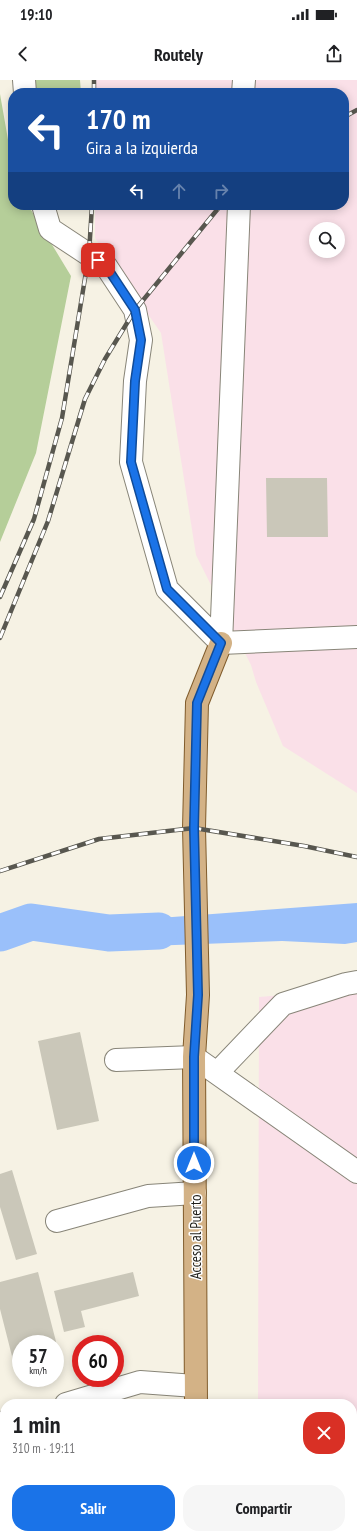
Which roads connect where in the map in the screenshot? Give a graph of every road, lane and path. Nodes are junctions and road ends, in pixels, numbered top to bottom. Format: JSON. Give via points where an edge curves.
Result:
{"nodes":[{"id":1,"x":44,"y":210,"type":"edge"},
{"id":2,"x":239,"y":210,"type":"edge"},
{"id":3,"x":357,"y":638,"type":"edge"},
{"id":4,"x":221,"y":643,"type":"junction"},
{"id":5,"x":357,"y":982,"type":"edge"},
{"id":6,"x":194,"y":1057,"type":"junction"},
{"id":7,"x":116,"y":1060,"type":"dead end"},
{"id":8,"x":217,"y":1073,"type":"junction"},
{"id":9,"x":357,"y":1172,"type":"edge"},
{"id":10,"x":195,"y":1193,"type":"junction"},
{"id":11,"x":57,"y":1221,"type":"dead end"},
{"id":12,"x":196,"y":1395,"type":"edge"},
{"id":13,"x":83,"y":1399,"type":"edge"}],
"edges":[{"from":1,"to":4,"type":"street","via":[[50,229],[106,266],[135,310],[141,340],[135,381],[131,462],[167,589]]},
{"from":2,"to":4,"type":"street"},
{"from":3,"to":4,"type":"street"},
{"from":4,"to":6,"type":"main road","name":"Acceso al Puerto","via":[[197,703],[194,828],[198,995]]},
{"from":5,"to":8,"type":"street","via":[[283,1004]]},
{"from":6,"to":7,"type":"street"},
{"from":6,"to":8,"type":"street"},
{"from":6,"to":10,"type":"main road","name":"Acceso al Puerto"},
{"from":8,"to":9,"type":"street"},
{"from":10,"to":11,"type":"street","via":[[148,1196]]},
{"from":10,"to":12,"type":"main road","name":"Acceso al Puerto"},
{"from":12,"to":13,"type":"street","via":[[140,1382]]}]}
